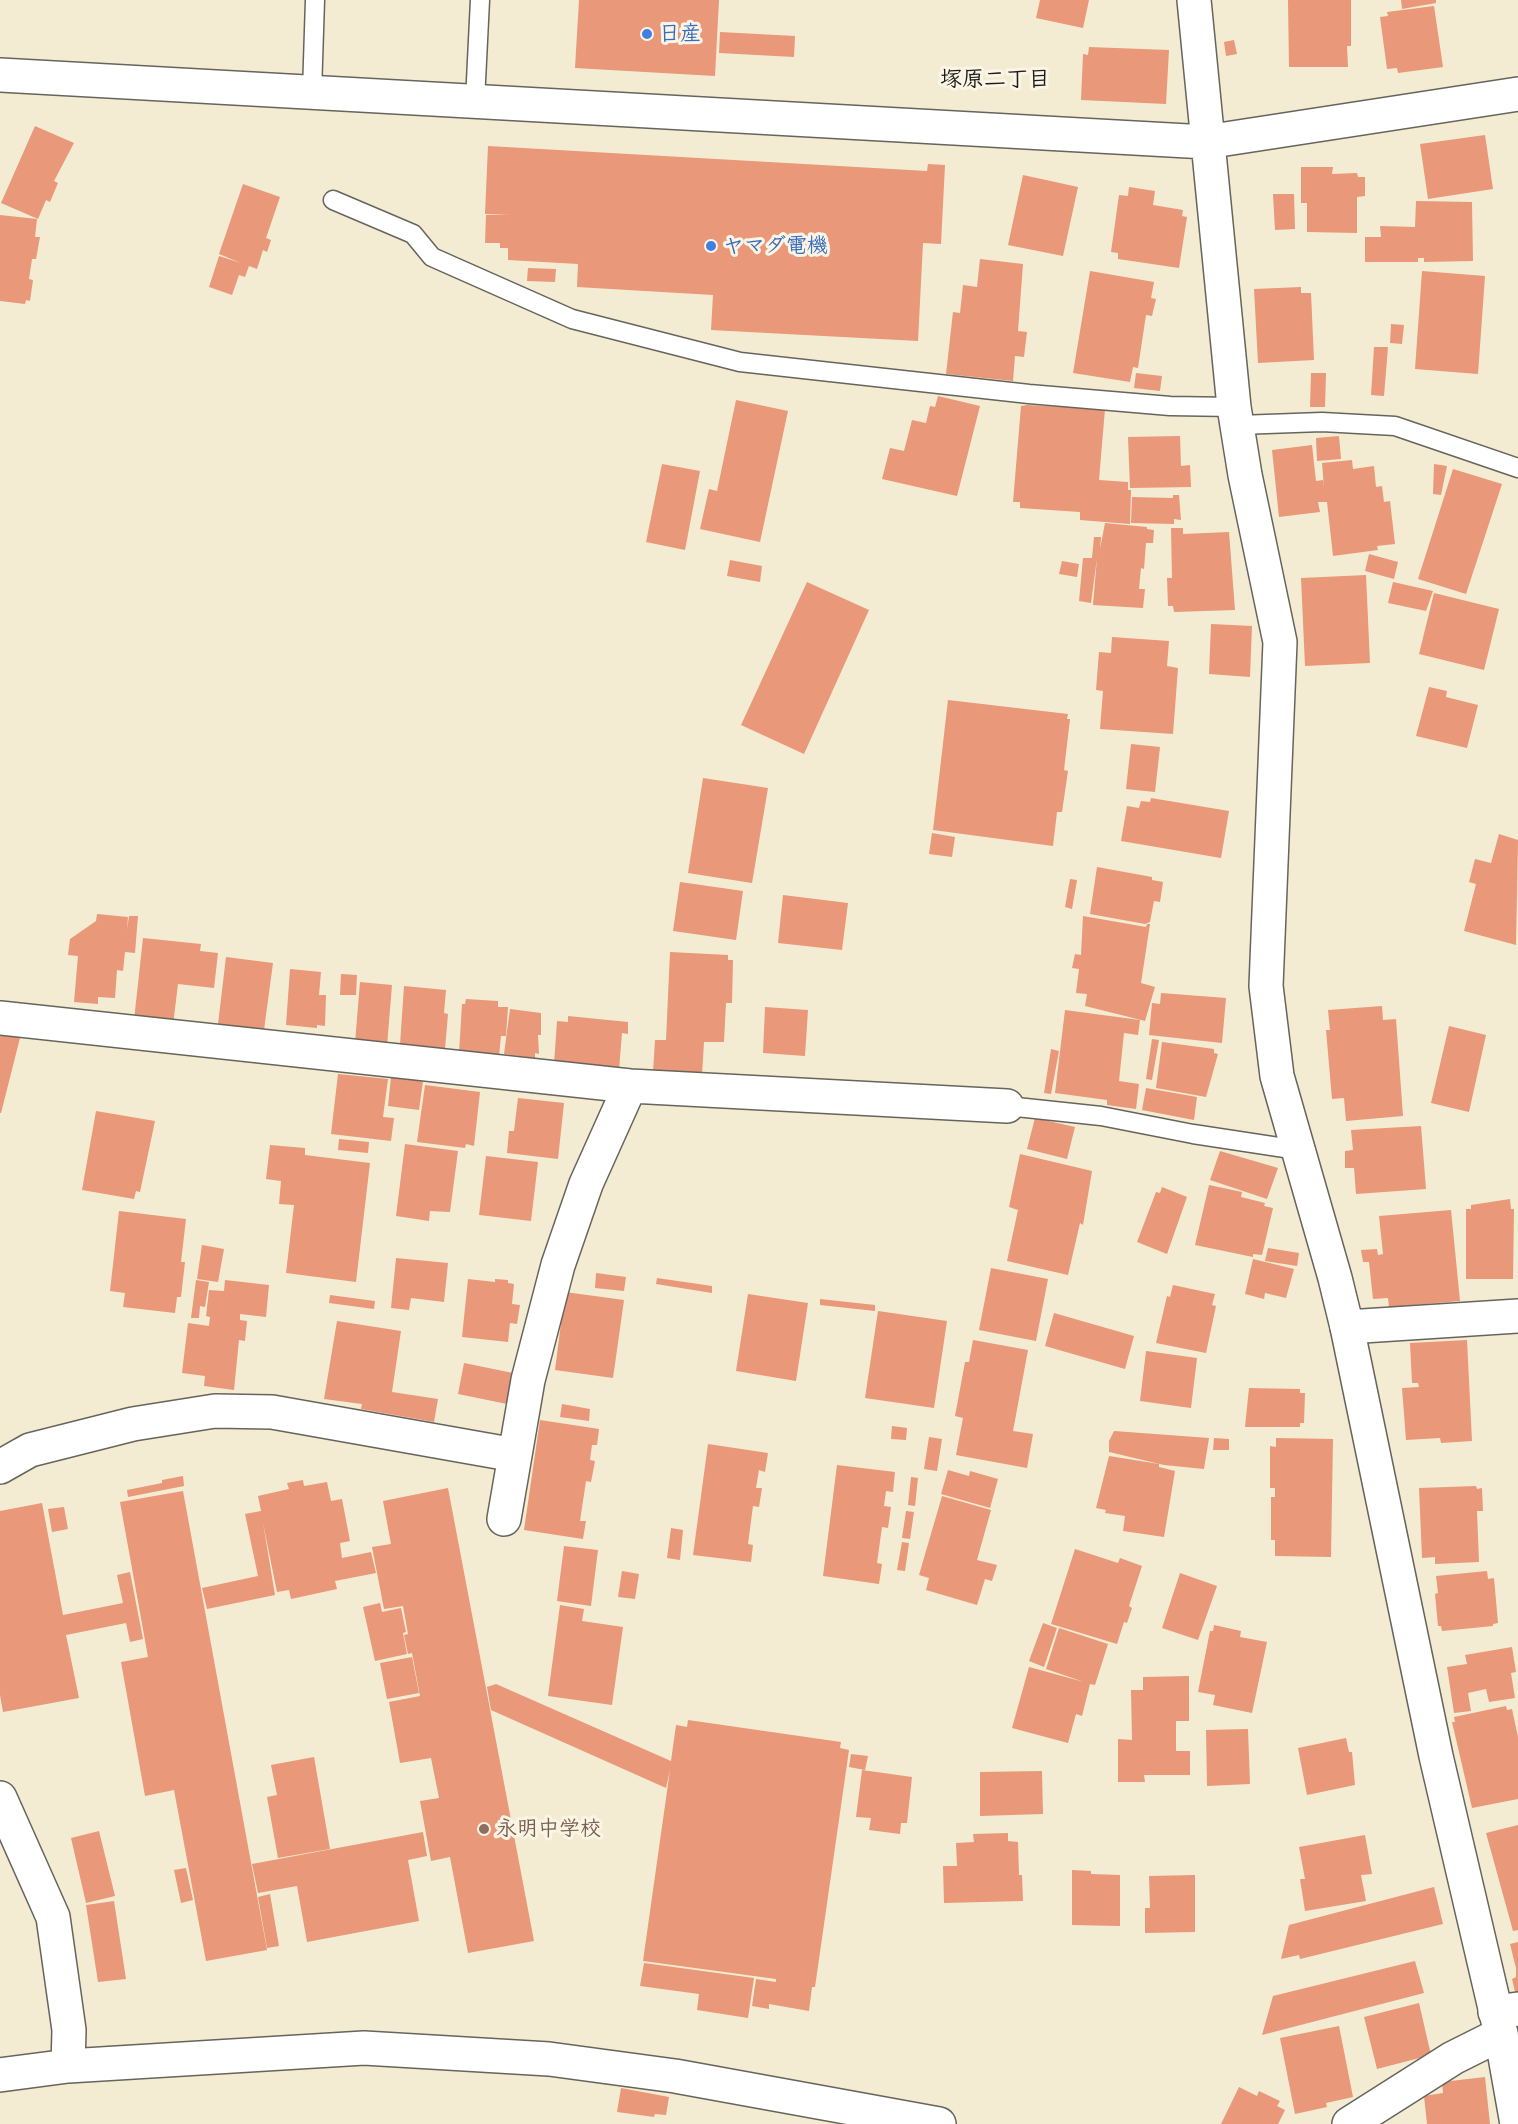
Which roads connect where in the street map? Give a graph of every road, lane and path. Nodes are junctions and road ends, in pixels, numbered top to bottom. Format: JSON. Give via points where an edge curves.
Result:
{"nodes":[{"id":1,"x":315,"y":0,"type":"edge"},
{"id":2,"x":480,"y":0,"type":"edge"},
{"id":3,"x":1194,"y":0,"type":"edge"},
{"id":4,"x":0,"y":75,"type":"edge"},
{"id":5,"x":312,"y":92,"type":"junction"},
{"id":6,"x":1518,"y":94,"type":"edge"},
{"id":7,"x":475,"y":101,"type":"junction"},
{"id":8,"x":1206,"y":142,"type":"junction"},
{"id":9,"x":333,"y":200,"type":"dead end"},
{"id":10,"x":1236,"y":416,"type":"junction"},
{"id":11,"x":1518,"y":468,"type":"edge"},
{"id":12,"x":0,"y":1018,"type":"edge"},
{"id":13,"x":630,"y":1086,"type":"junction"},
{"id":14,"x":1007,"y":1107,"type":"joint"},
{"id":15,"x":1298,"y":1150,"type":"junction"},
{"id":16,"x":1518,"y":1316,"type":"edge"},
{"id":17,"x":1347,"y":1327,"type":"junction"},
{"id":18,"x":515,"y":1455,"type":"junction"},
{"id":19,"x":0,"y":1467,"type":"edge"},
{"id":20,"x":504,"y":1520,"type":"dead end"},
{"id":21,"x":0,"y":1798,"type":"edge"},
{"id":22,"x":1505,"y":2018,"type":"edge"},
{"id":23,"x":68,"y":2066,"type":"junction"},
{"id":24,"x":0,"y":2075,"type":"edge"},
{"id":25,"x":939,"y":2124,"type":"edge"},
{"id":26,"x":1349,"y":2124,"type":"edge"},
{"id":27,"x":1517,"y":2124,"type":"edge"}],
"edges":[{"from":1,"to":5,"type":"lane"},
{"from":2,"to":7,"type":"lane"},
{"from":3,"to":8,"type":"street"},
{"from":4,"to":5,"type":"street"},
{"from":5,"to":7,"type":"street"},
{"from":6,"to":8,"type":"street"},
{"from":7,"to":8,"type":"street"},
{"from":8,"to":10,"type":"street"},
{"from":9,"to":10,"type":"lane","via":[[413,234],[432,256],[572,319],[740,362]]},
{"from":10,"to":11,"type":"lane","via":[[1395,426]]},
{"from":10,"to":15,"type":"street","via":[[1280,642],[1266,986],[1277,1076]]},
{"from":12,"to":13,"type":"street"},
{"from":13,"to":14,"type":"street"},
{"from":13,"to":18,"type":"street","via":[[586,1184],[558,1265],[528,1380]]},
{"from":14,"to":15,"type":"lane","via":[[1101,1116]]},
{"from":15,"to":17,"type":"street"},
{"from":16,"to":17,"type":"street"},
{"from":17,"to":22,"type":"street","via":[[1436,1756]]},
{"from":18,"to":19,"type":"street","via":[[272,1412],[215,1411],[133,1424],[41,1448]]},
{"from":18,"to":20,"type":"street"},
{"from":21,"to":23,"type":"street","via":[[53,1917],[69,2030]]},
{"from":22,"to":26,"type":"street","via":[[1453,2058]]},
{"from":22,"to":27,"type":"street"},
{"from":23,"to":24,"type":"street"},
{"from":23,"to":25,"type":"street","via":[[364,2048],[549,2059],[675,2076]]}]}
